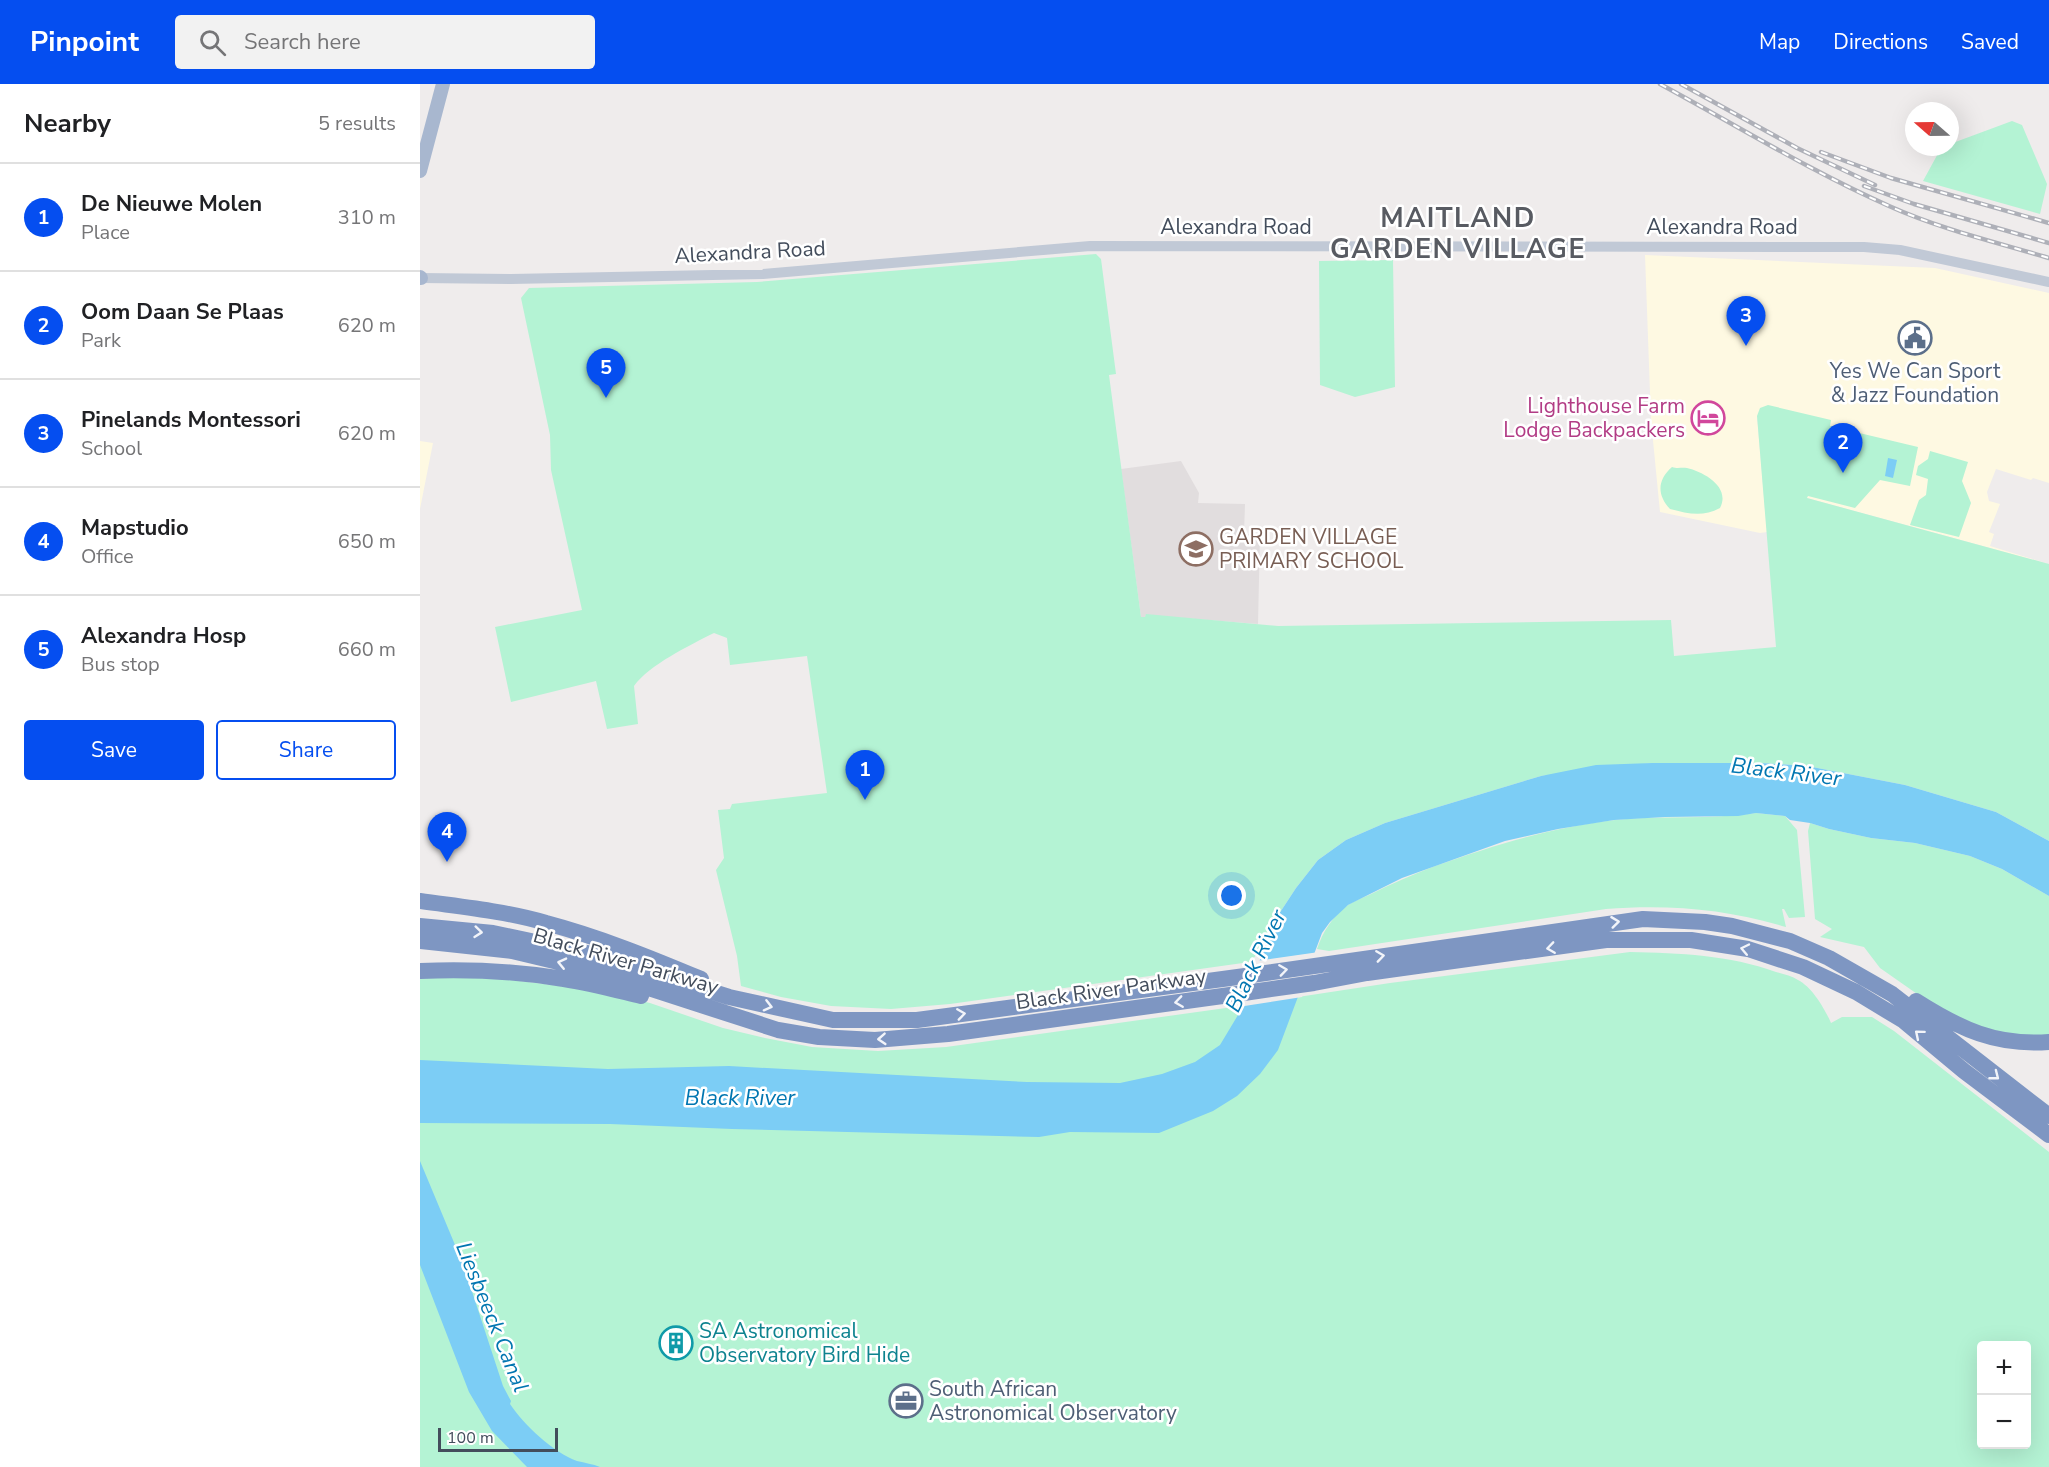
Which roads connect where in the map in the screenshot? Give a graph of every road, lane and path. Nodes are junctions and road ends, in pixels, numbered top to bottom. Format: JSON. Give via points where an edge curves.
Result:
{"nodes":[{"id":1,"x":443,"y":84,"type":"edge"},
{"id":2,"x":420,"y":171,"type":"edge"},
{"id":3,"x":420,"y":278,"type":"edge"},
{"id":4,"x":2049,"y":282,"type":"edge"},
{"id":5,"x":420,"y":901,"type":"edge"},
{"id":6,"x":420,"y":926,"type":"edge"},
{"id":7,"x":420,"y":941,"type":"edge"},
{"id":8,"x":1790,"y":941,"type":"junction"},
{"id":9,"x":420,"y":971,"type":"edge"},
{"id":10,"x":729,"y":997,"type":"junction"},
{"id":11,"x":778,"y":1030,"type":"junction"},
{"id":12,"x":2049,"y":1042,"type":"edge"},
{"id":13,"x":1964,"y":1071,"type":"junction"},
{"id":14,"x":2049,"y":1116,"type":"edge"},
{"id":15,"x":2049,"y":1136,"type":"edge"},
{"id":16,"x":2049,"y":1145,"type":"edge"}],
"edges":[{"from":1,"to":2,"type":"main road"},
{"from":3,"to":4,"type":"street","name":"Alexandra Road","via":[[763,274],[1090,246],[1864,247],[1899,250]]},
{"from":5,"to":10,"type":"highway","via":[[545,922],[701,978]]},
{"from":6,"to":10,"type":"highway","name":"Black River Parkway","one_way":true,"via":[[493,933],[592,954]]},
{"from":11,"to":7,"type":"highway","name":"Black River Parkway","one_way":true,"via":[[596,971],[512,951]]},
{"from":10,"to":8,"type":"highway","name":"Black River Parkway","one_way":true,"via":[[833,1020],[917,1020],[1642,919],[1732,926]]},
{"from":8,"to":12,"type":"highway","via":[[1818,946],[1851,962],[1949,1023],[2003,1040]]},
{"from":8,"to":14,"type":"highway","name":"Black River Parkway","one_way":true,"via":[[1892,994]]},
{"from":9,"to":11,"type":"highway","via":[[480,970],[565,979],[651,998],[755,1030]]},
{"from":13,"to":11,"type":"highway","name":"Black River Parkway","one_way":true,"via":[[1904,1021],[1856,992],[1803,967],[1748,949],[1691,940],[1606,940],[948,1034],[875,1040]]},
{"from":13,"to":15,"type":"highway","name":"Black River Parkway"},
{"from":13,"to":16,"type":"highway","via":[[1981,1092]]}]}
